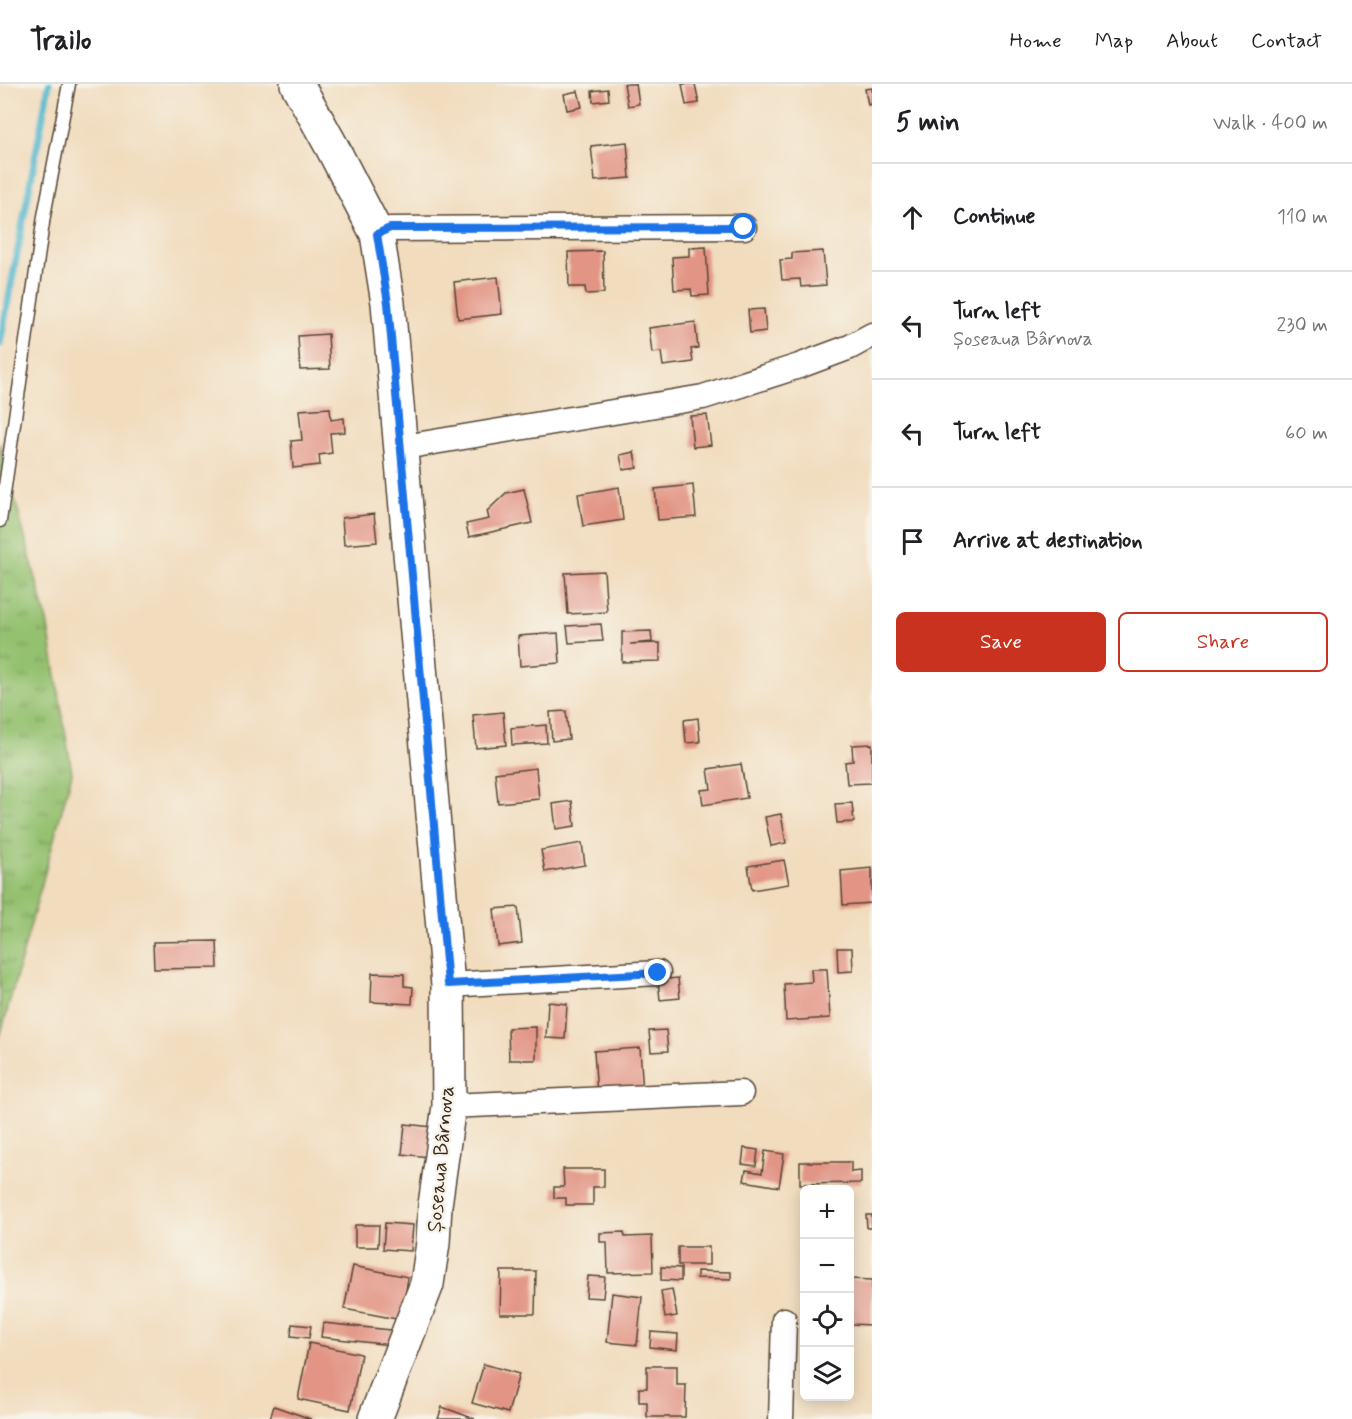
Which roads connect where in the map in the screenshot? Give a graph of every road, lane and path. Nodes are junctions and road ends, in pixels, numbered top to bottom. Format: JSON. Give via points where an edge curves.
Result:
{"nodes":[{"id":1,"x":69,"y":84,"type":"edge"},
{"id":2,"x":297,"y":84,"type":"edge"},
{"id":3,"x":744,"y":227,"type":"dead end"},
{"id":4,"x":377,"y":234,"type":"junction"},
{"id":5,"x":872,"y":335,"type":"edge"},
{"id":6,"x":400,"y":445,"type":"junction"},
{"id":7,"x":0,"y":521,"type":"edge"},
{"id":8,"x":658,"y":973,"type":"dead end"},
{"id":9,"x":448,"y":984,"type":"junction"},
{"id":10,"x":741,"y":1093,"type":"dead end"},
{"id":11,"x":449,"y":1106,"type":"junction"},
{"id":12,"x":784,"y":1320,"type":"dead end"},
{"id":13,"x":375,"y":1419,"type":"edge"},
{"id":14,"x":782,"y":1419,"type":"edge"}],
"edges":[{"from":1,"to":7,"type":"lane","via":[[44,216]]},
{"from":2,"to":4,"type":"main road","name":"Șoseaua Bârnova"},
{"from":3,"to":4,"type":"street","via":[[390,228]]},
{"from":4,"to":6,"type":"main road","name":"Șoseaua Bârnova","via":[[388,303]]},
{"from":5,"to":6,"type":"street","via":[[799,366],[703,397]]},
{"from":6,"to":9,"type":"main road","name":"Șoseaua Bârnova"},
{"from":8,"to":9,"type":"street"},
{"from":9,"to":11,"type":"main road","name":"Șoseaua Bârnova"},
{"from":10,"to":11,"type":"street"},
{"from":11,"to":13,"type":"main road","name":"Șoseaua Bârnova","via":[[427,1284]]},
{"from":12,"to":14,"type":"street"}]}
